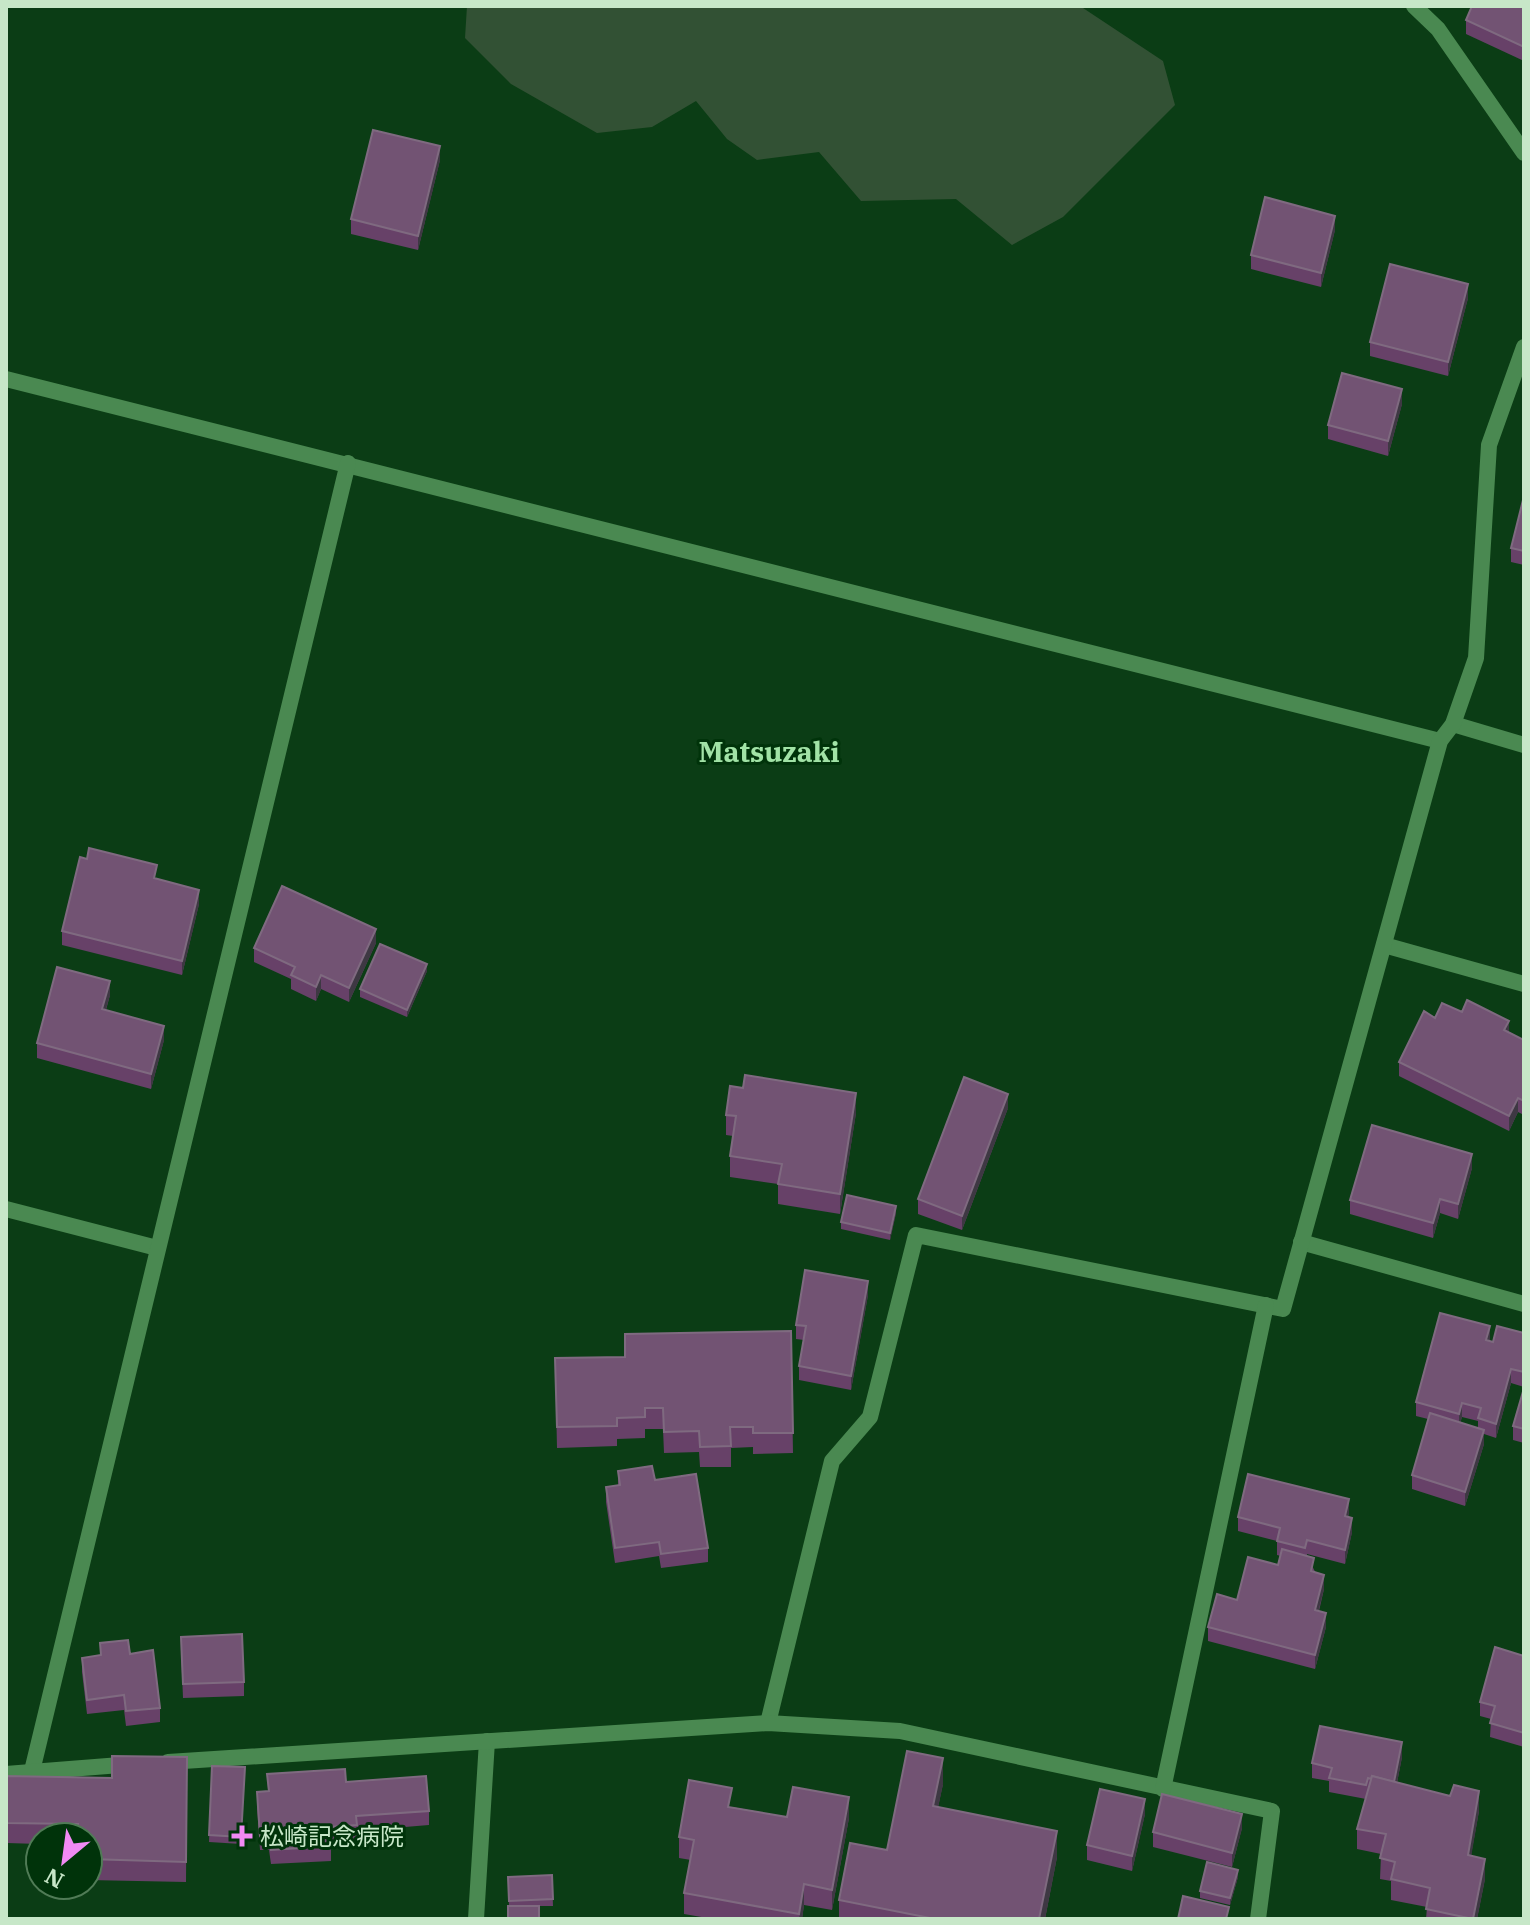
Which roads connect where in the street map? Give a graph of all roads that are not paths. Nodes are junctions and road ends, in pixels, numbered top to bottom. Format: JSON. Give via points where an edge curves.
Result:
{"nodes":[{"id":1,"x":1414,"y":6,"type":"edge"},
{"id":2,"x":1524,"y":153,"type":"edge"},
{"id":3,"x":1524,"y":347,"type":"edge"},
{"id":4,"x":6,"y":379,"type":"edge"},
{"id":5,"x":348,"y":463,"type":"junction"},
{"id":6,"x":1453,"y":724,"type":"junction"},
{"id":7,"x":1440,"y":741,"type":"junction"},
{"id":8,"x":1524,"y":745,"type":"edge"},
{"id":9,"x":1384,"y":945,"type":"junction"},
{"id":10,"x":1524,"y":984,"type":"edge"},
{"id":11,"x":6,"y":1209,"type":"edge"},
{"id":12,"x":1301,"y":1242,"type":"junction"},
{"id":13,"x":157,"y":1248,"type":"junction"},
{"id":14,"x":1524,"y":1304,"type":"edge"},
{"id":15,"x":1266,"y":1305,"type":"junction"},
{"id":16,"x":768,"y":1723,"type":"junction"},
{"id":17,"x":487,"y":1741,"type":"junction"},
{"id":18,"x":32,"y":1771,"type":"junction"},
{"id":19,"x":6,"y":1774,"type":"edge"},
{"id":20,"x":1163,"y":1789,"type":"junction"},
{"id":21,"x":476,"y":1919,"type":"edge"},
{"id":22,"x":1258,"y":1919,"type":"edge"}],
"edges":[{"from":1,"to":2,"type":"street","via":[[1438,29]]},
{"from":3,"to":6,"type":"street","via":[[1489,445],[1476,658]]},
{"from":4,"to":5,"type":"street"},
{"from":5,"to":7,"type":"street"},
{"from":5,"to":13,"type":"street"},
{"from":6,"to":7,"type":"street"},
{"from":6,"to":8,"type":"street"},
{"from":7,"to":9,"type":"street"},
{"from":9,"to":10,"type":"street"},
{"from":9,"to":12,"type":"street"},
{"from":11,"to":13,"type":"street"},
{"from":12,"to":14,"type":"street"},
{"from":12,"to":15,"type":"street","via":[[1283,1309]]},
{"from":13,"to":18,"type":"street"},
{"from":15,"to":16,"type":"street","via":[[916,1235],[870,1417],[832,1461]]},
{"from":15,"to":20,"type":"street"},
{"from":16,"to":17,"type":"street"},
{"from":16,"to":20,"type":"street","via":[[900,1731]]},
{"from":17,"to":18,"type":"street"},
{"from":17,"to":21,"type":"street"},
{"from":18,"to":19,"type":"street"},
{"from":20,"to":22,"type":"street","via":[[1272,1811]]}]}
